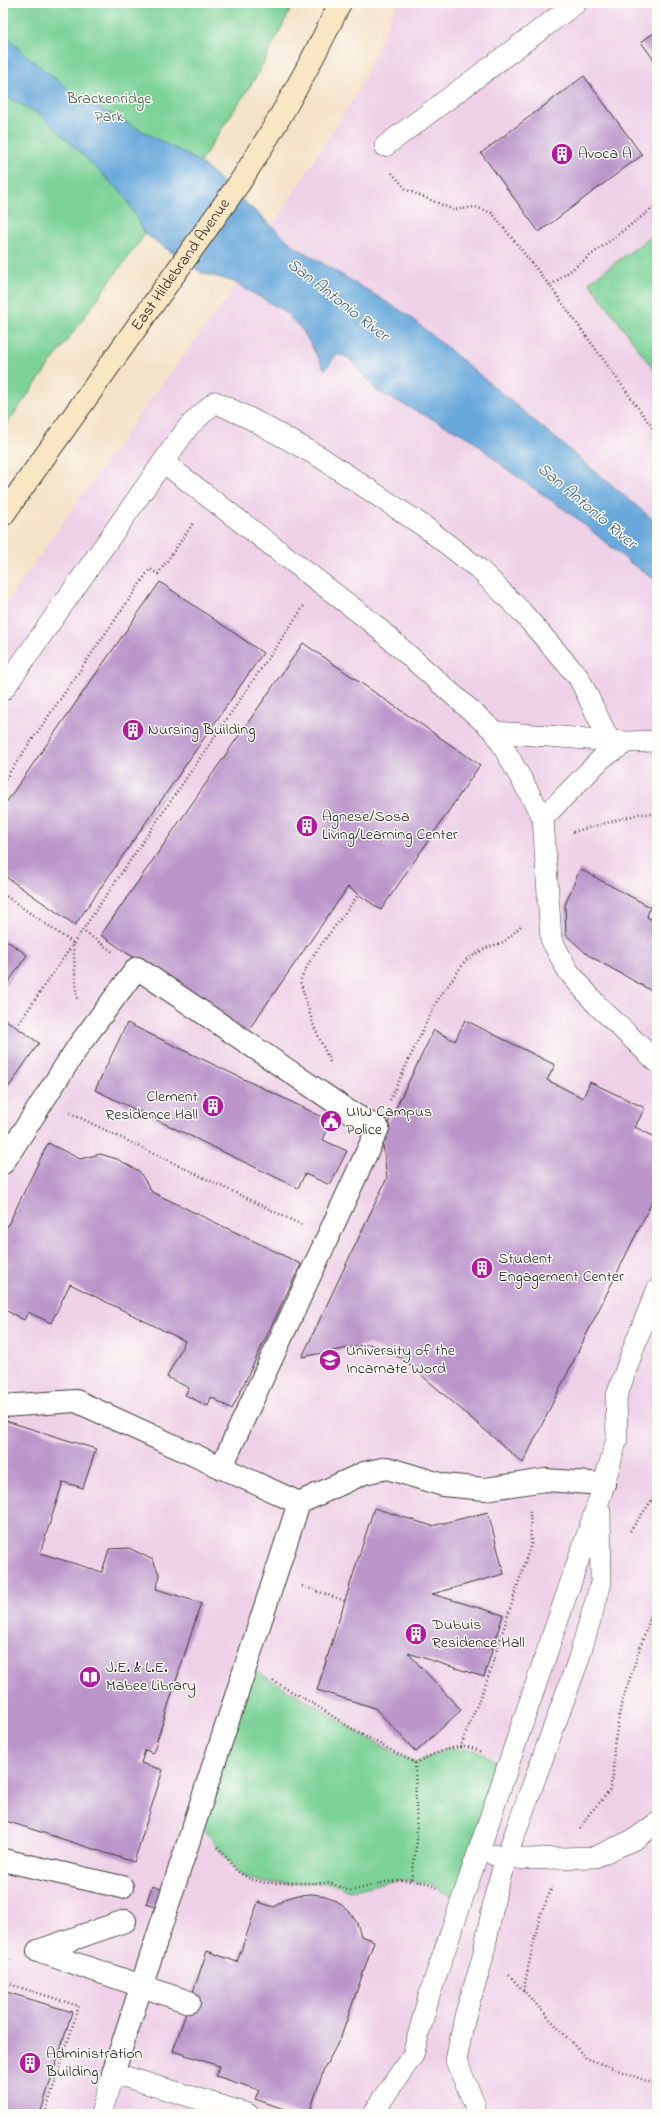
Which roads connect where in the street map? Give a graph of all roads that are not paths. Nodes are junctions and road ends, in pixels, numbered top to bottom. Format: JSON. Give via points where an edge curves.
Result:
{"nodes":[{"id":1,"x":340,"y":3,"type":"edge"},
{"id":2,"x":576,"y":3,"type":"edge"},
{"id":3,"x":385,"y":146,"type":"road end"},
{"id":4,"x":162,"y":462,"type":"junction"},
{"id":5,"x":3,"y":515,"type":"edge"},
{"id":6,"x":3,"y":690,"type":"edge"},
{"id":7,"x":495,"y":732,"type":"junction"},
{"id":8,"x":618,"y":741,"type":"junction"},
{"id":9,"x":657,"y":742,"type":"edge"},
{"id":10,"x":543,"y":818,"type":"junction"},
{"id":11,"x":657,"y":1062,"type":"edge"},
{"id":12,"x":3,"y":1163,"type":"edge"},
{"id":13,"x":657,"y":1290,"type":"edge"},
{"id":14,"x":3,"y":1406,"type":"edge"},
{"id":15,"x":221,"y":1468,"type":"junction"},
{"id":16,"x":602,"y":1490,"type":"junction"},
{"id":17,"x":299,"y":1503,"type":"junction"},
{"id":18,"x":657,"y":1823,"type":"edge"},
{"id":19,"x":478,"y":1852,"type":"junction"},
{"id":20,"x":506,"y":1858,"type":"junction"},
{"id":21,"x":3,"y":1860,"type":"edge"},
{"id":22,"x":122,"y":1887,"type":"dead end"},
{"id":23,"x":124,"y":1920,"type":"dead end"},
{"id":24,"x":142,"y":1986,"type":"junction"},
{"id":25,"x":189,"y":2002,"type":"dead end"},
{"id":26,"x":113,"y":2073,"type":"junction"},
{"id":27,"x":101,"y":2114,"type":"edge"},
{"id":28,"x":248,"y":2114,"type":"edge"},
{"id":29,"x":374,"y":2114,"type":"edge"},
{"id":30,"x":475,"y":2114,"type":"edge"}],
"edges":[{"from":1,"to":5,"type":"main road","name":"East Hildebrand Avenue","via":[[299,85],[240,182]]},
{"from":2,"to":3,"type":"lane"},
{"from":4,"to":6,"type":"lane"},
{"from":4,"to":7,"type":"lane","via":[[370,621]]},
{"from":4,"to":8,"type":"lane","via":[[188,426],[215,402],[251,419],[333,466],[425,527],[479,569],[521,611],[579,678]]},
{"from":7,"to":8,"type":"lane"},
{"from":7,"to":10,"type":"lane"},
{"from":8,"to":9,"type":"lane"},
{"from":8,"to":10,"type":"lane"},
{"from":10,"to":11,"type":"lane","via":[[551,939],[568,971],[597,1005]]},
{"from":12,"to":15,"type":"street","via":[[79,1045],[137,968],[348,1111],[378,1128]]},
{"from":13,"to":16,"type":"lane","via":[[616,1398],[617,1439]]},
{"from":14,"to":15,"type":"street","via":[[76,1401]]},
{"from":15,"to":17,"type":"street"},
{"from":16,"to":17,"type":"street","via":[[545,1480],[485,1489],[471,1488],[443,1485],[387,1468],[364,1474]]},
{"from":16,"to":19,"type":"lane"},
{"from":16,"to":20,"type":"lane","via":[[601,1582],[578,1661]]},
{"from":17,"to":24,"type":"street"},
{"from":18,"to":20,"type":"lane","via":[[635,1839],[595,1857]]},
{"from":19,"to":20,"type":"lane"},
{"from":19,"to":29,"type":"lane","via":[[429,1996],[413,2055]]},
{"from":20,"to":30,"type":"lane","via":[[465,2016],[456,2061],[475,2105]]},
{"from":21,"to":22,"type":"street"},
{"from":23,"to":24,"type":"street","via":[[38,1951]]},
{"from":24,"to":25,"type":"street"},
{"from":24,"to":26,"type":"street"},
{"from":26,"to":27,"type":"lane"},
{"from":26,"to":28,"type":"lane"}]}
